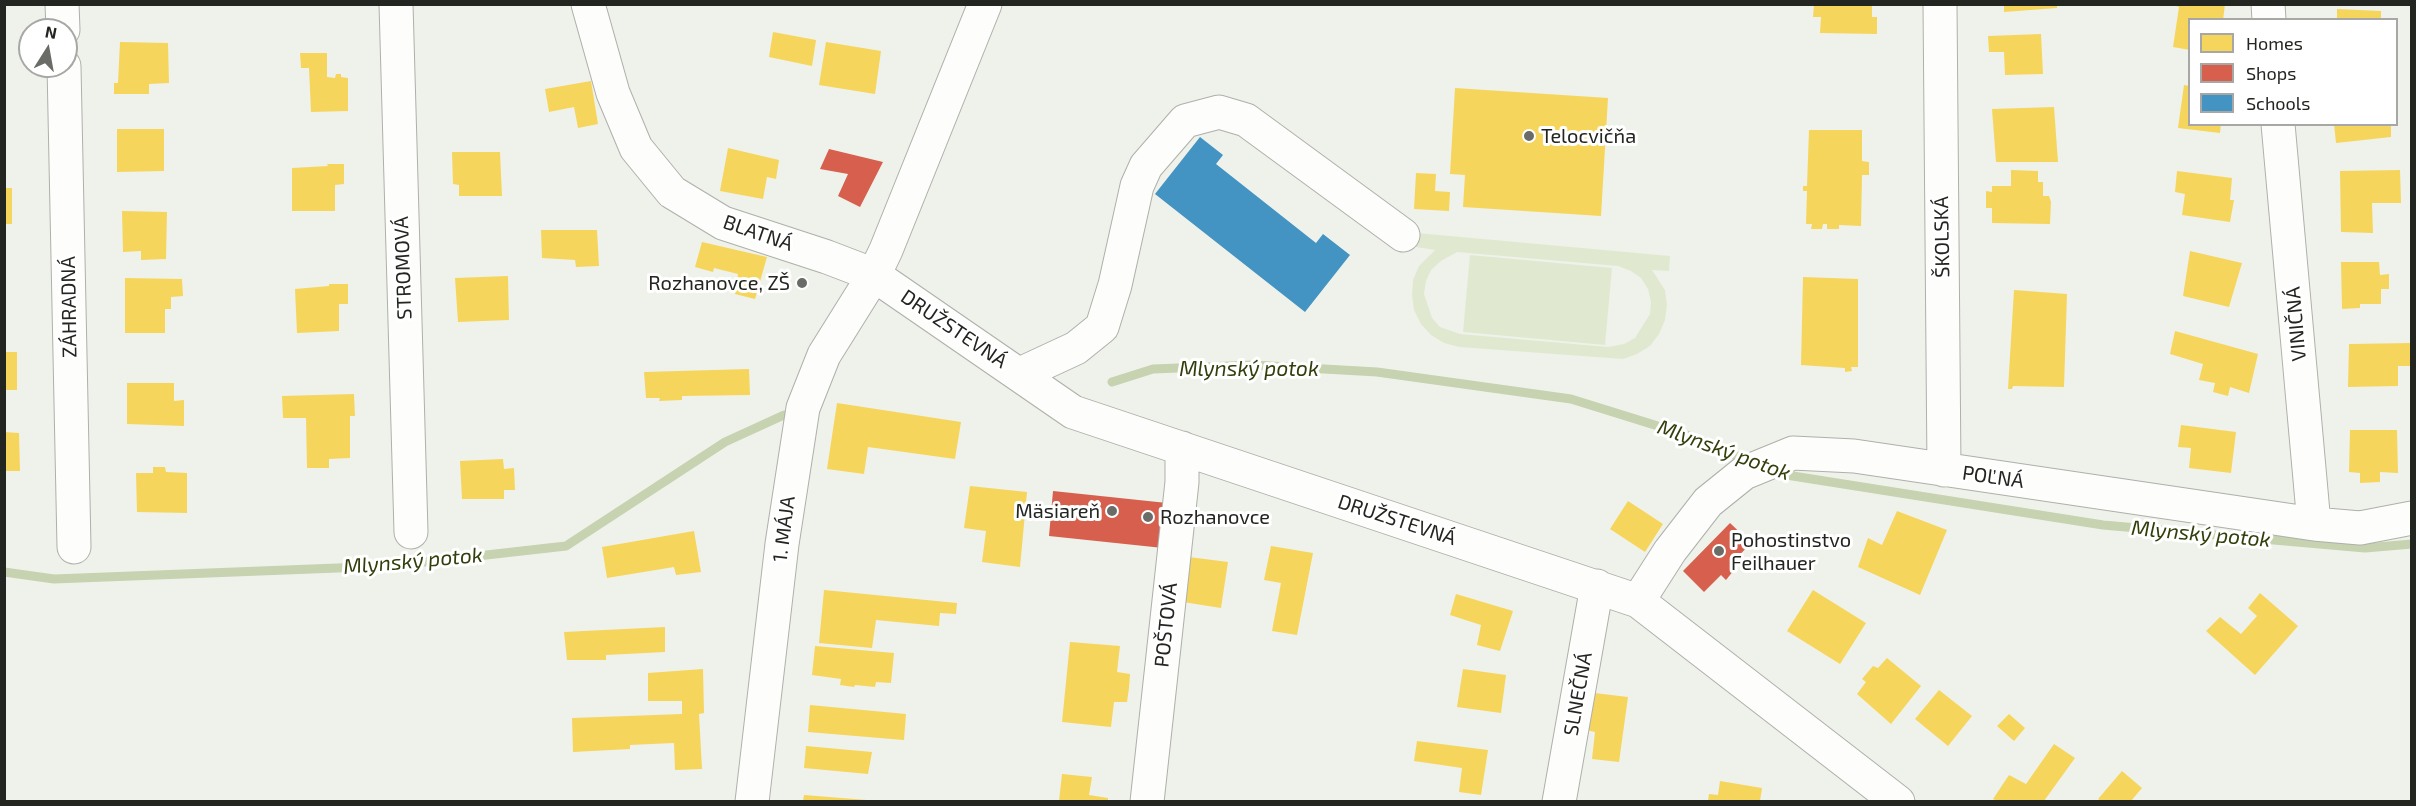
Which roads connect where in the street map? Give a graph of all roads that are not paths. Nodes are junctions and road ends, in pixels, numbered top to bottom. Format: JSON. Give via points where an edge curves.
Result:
{"nodes":[{"id":1,"x":396,"y":4,"type":"edge"},
{"id":2,"x":588,"y":4,"type":"edge"},
{"id":3,"x":985,"y":4,"type":"edge"},
{"id":4,"x":1940,"y":4,"type":"edge"},
{"id":5,"x":64,"y":78,"type":"edge"},
{"id":6,"x":2278,"y":126,"type":"edge"},
{"id":7,"x":1403,"y":235,"type":"dead end"},
{"id":8,"x":874,"y":275,"type":"junction"},
{"id":9,"x":1020,"y":374,"type":"junction"},
{"id":10,"x":1182,"y":448,"type":"junction"},
{"id":11,"x":1944,"y":470,"type":"junction"},
{"id":12,"x":2412,"y":518,"type":"edge"},
{"id":13,"x":2314,"y":525,"type":"junction"},
{"id":14,"x":411,"y":532,"type":"dead end"},
{"id":15,"x":74,"y":547,"type":"dead end"},
{"id":16,"x":1597,"y":586,"type":"junction"},
{"id":17,"x":1638,"y":601,"type":"junction"},
{"id":18,"x":752,"y":801,"type":"edge"},
{"id":19,"x":1147,"y":801,"type":"edge"},
{"id":20,"x":1559,"y":801,"type":"edge"},
{"id":21,"x":1898,"y":801,"type":"edge"}],
"edges":[{"from":1,"to":14,"type":"street","name":"STROMOVÁ"},
{"from":2,"to":8,"type":"street","name":"BLATNÁ","via":[[613,93],[636,148],[672,192],[723,223]]},
{"from":3,"to":8,"type":"street","name":"1. MÁJA"},
{"from":4,"to":11,"type":"street","name":"ŠKOLSKÁ"},
{"from":5,"to":15,"type":"street","name":"ZÁHRADNÁ"},
{"from":6,"to":13,"type":"street","name":"VINIČNÁ"},
{"from":7,"to":9,"type":"street","via":[[1246,120],[1219,112],[1185,121],[1146,166],[1137,186],[1102,327],[1076,348]]},
{"from":8,"to":9,"type":"street","name":"DRUŽSTEVNÁ"},
{"from":8,"to":18,"type":"street","name":"1. MÁJA","via":[[824,355],[803,408],[782,544]]},
{"from":9,"to":10,"type":"street","name":"DRUŽSTEVNÁ","via":[[1073,412]]},
{"from":10,"to":16,"type":"street","name":"DRUŽSTEVNÁ"},
{"from":10,"to":19,"type":"street","name":"POŠTOVÁ","via":[[1182,482]]},
{"from":11,"to":13,"type":"street","name":"POĽNÁ"},
{"from":11,"to":17,"type":"street","name":"POĽNÁ","via":[[1854,456],[1793,453],[1744,473],[1708,502]]},
{"from":12,"to":13,"type":"street","name":"POĽNÁ","via":[[2361,534]]},
{"from":16,"to":17,"type":"street","name":"DRUŽSTEVNÁ"},
{"from":16,"to":20,"type":"street","name":"SLNEČNÁ"},
{"from":17,"to":21,"type":"street","name":"DRUŽSTEVNÁ"}]}
